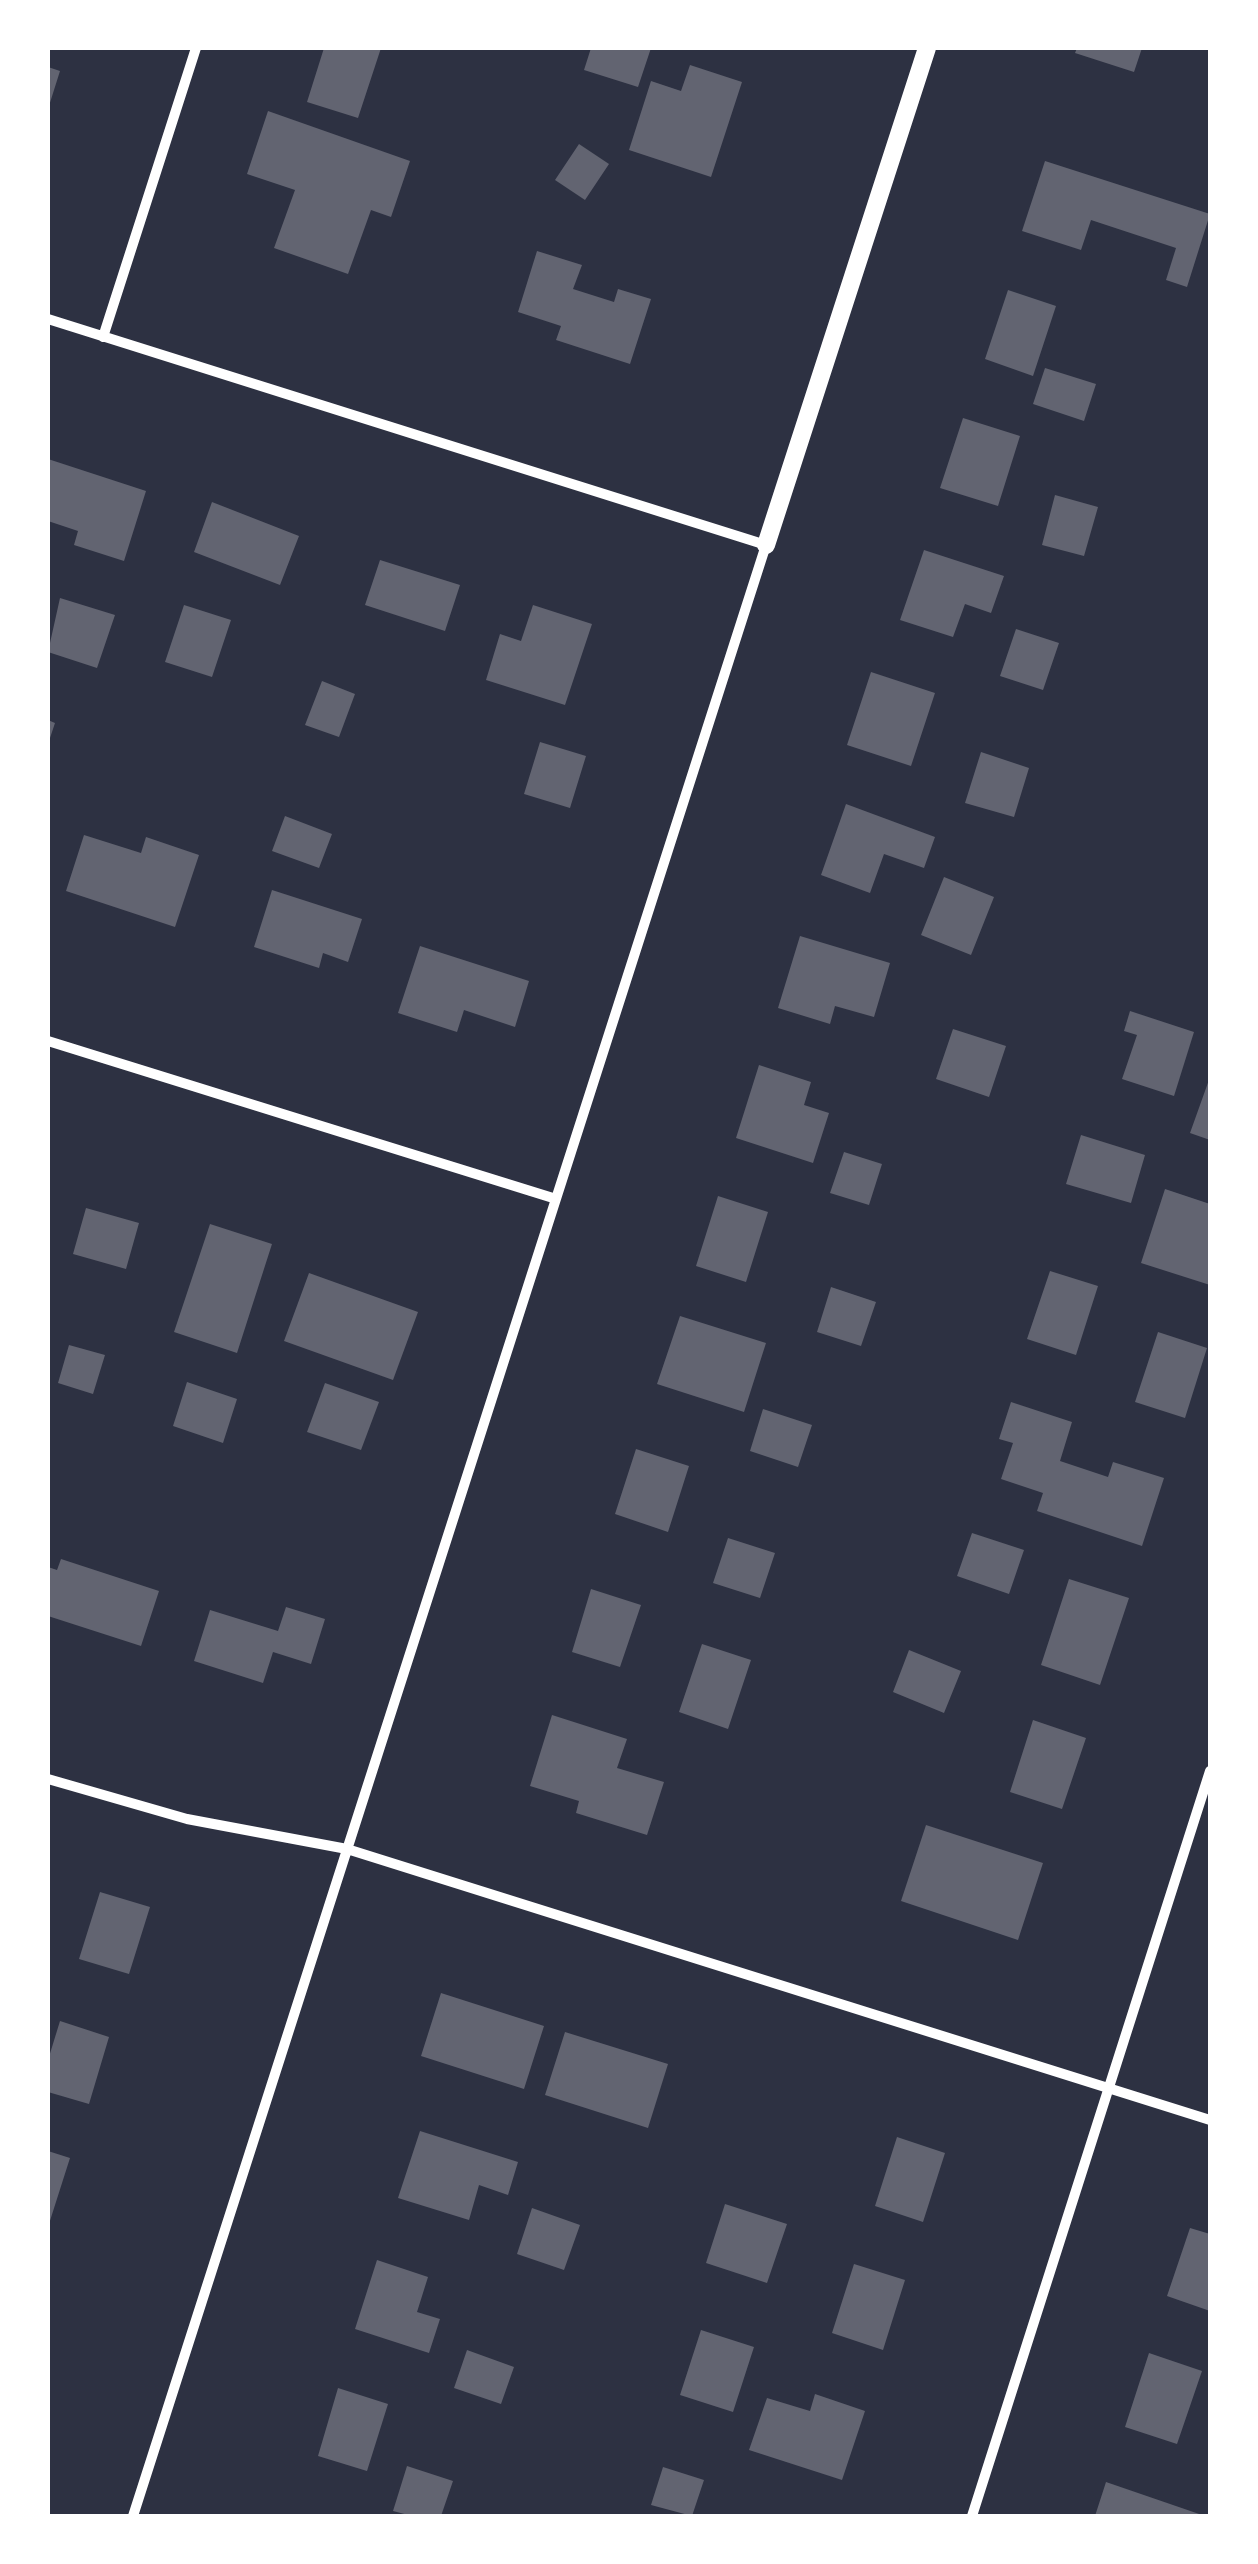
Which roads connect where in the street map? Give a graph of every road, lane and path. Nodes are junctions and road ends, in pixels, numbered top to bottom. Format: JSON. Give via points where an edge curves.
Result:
{"nodes":[{"id":1,"x":196,"y":48,"type":"edge"},
{"id":2,"x":927,"y":48,"type":"edge"},
{"id":3,"x":48,"y":319,"type":"edge"},
{"id":4,"x":103,"y":337,"type":"junction"},
{"id":5,"x":766,"y":546,"type":"junction"},
{"id":6,"x":48,"y":1041,"type":"edge"},
{"id":7,"x":554,"y":1198,"type":"junction"},
{"id":8,"x":1210,"y":1771,"type":"edge"},
{"id":9,"x":48,"y":1779,"type":"edge"},
{"id":10,"x":347,"y":1849,"type":"junction"},
{"id":11,"x":1110,"y":2088,"type":"junction"},
{"id":12,"x":1210,"y":2120,"type":"edge"},
{"id":13,"x":133,"y":2516,"type":"edge"},
{"id":14,"x":972,"y":2516,"type":"edge"}],
"edges":[{"from":1,"to":4,"type":"street"},
{"from":2,"to":5,"type":"street"},
{"from":3,"to":4,"type":"street"},
{"from":4,"to":5,"type":"street"},
{"from":5,"to":7,"type":"street"},
{"from":6,"to":7,"type":"street"},
{"from":7,"to":10,"type":"street"},
{"from":8,"to":11,"type":"street"},
{"from":9,"to":10,"type":"street","via":[[187,1820]]},
{"from":10,"to":11,"type":"street"},
{"from":10,"to":13,"type":"street"},
{"from":11,"to":12,"type":"street"},
{"from":11,"to":14,"type":"street"}]}
